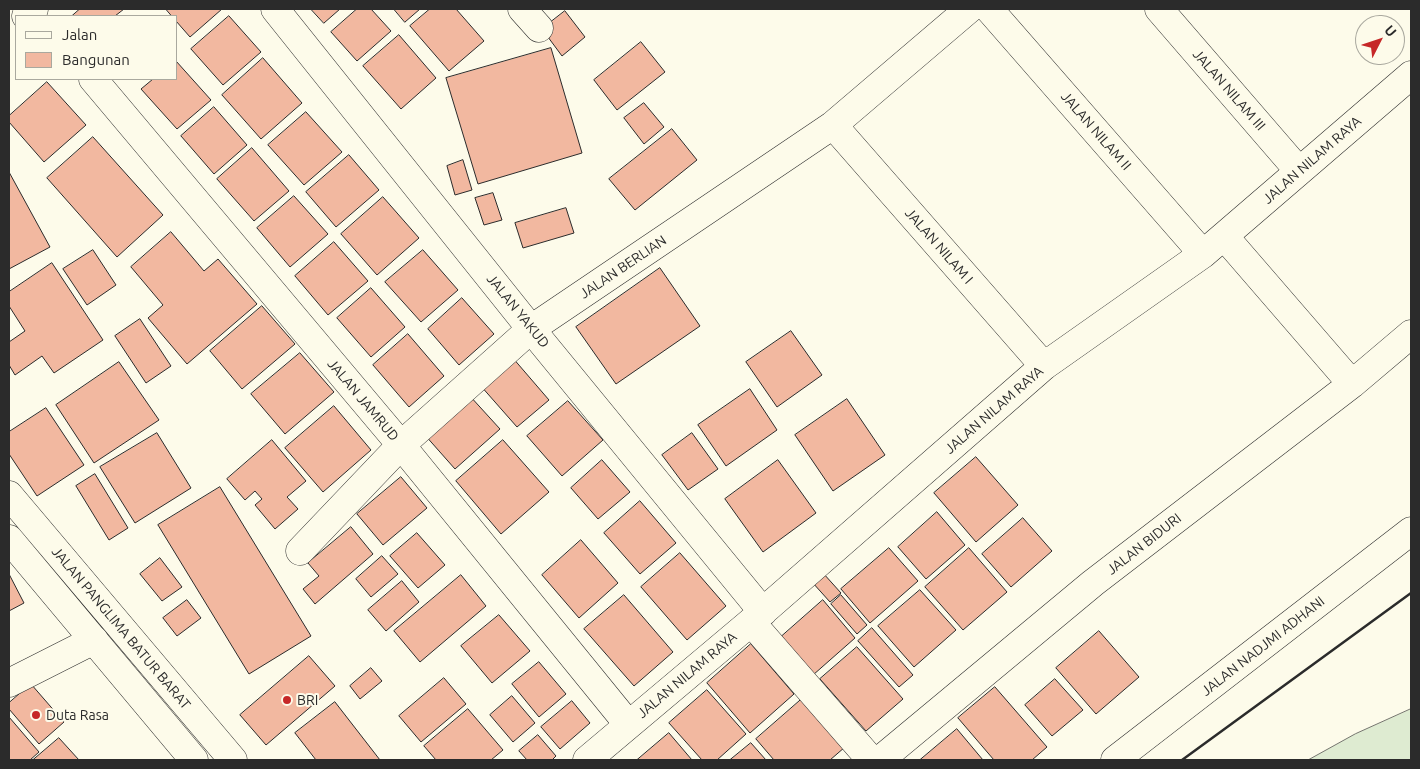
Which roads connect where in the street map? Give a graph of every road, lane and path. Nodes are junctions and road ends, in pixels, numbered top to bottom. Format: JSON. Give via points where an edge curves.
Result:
{"nodes":[{"id":1,"x":275,"y":9,"type":"edge"},
{"id":2,"x":969,"y":9,"type":"edge"},
{"id":3,"x":989,"y":9,"type":"edge"},
{"id":4,"x":1159,"y":9,"type":"edge"},
{"id":5,"x":1411,"y":74,"type":"edge"},
{"id":6,"x":94,"y":80,"type":"edge"},
{"id":7,"x":834,"y":125,"type":"junction"},
{"id":8,"x":1299,"y":171,"type":"junction"},
{"id":9,"x":1224,"y":236,"type":"junction"},
{"id":10,"x":1203,"y":254,"type":"junction"},
{"id":11,"x":532,"y":329,"type":"junction"},
{"id":12,"x":1411,"y":334,"type":"edge"},
{"id":13,"x":1044,"y":366,"type":"junction"},
{"id":14,"x":1352,"y":384,"type":"junction"},
{"id":15,"x":401,"y":445,"type":"junction"},
{"id":16,"x":9,"y":495,"type":"edge"},
{"id":17,"x":1411,"y":531,"type":"edge"},
{"id":18,"x":9,"y":539,"type":"edge"},
{"id":19,"x":300,"y":551,"type":"dead end"},
{"id":20,"x":757,"y":617,"type":"junction"},
{"id":21,"x":94,"y":640,"type":"junction"},
{"id":22,"x":9,"y":683,"type":"edge"},
{"id":23,"x":628,"y":724,"type":"junction"},
{"id":24,"x":194,"y":760,"type":"edge"},
{"id":25,"x":233,"y":760,"type":"edge"},
{"id":26,"x":587,"y":760,"type":"edge"},
{"id":27,"x":871,"y":760,"type":"edge"},
{"id":28,"x":880,"y":760,"type":"edge"},
{"id":29,"x":1115,"y":760,"type":"edge"}],
"edges":[{"from":1,"to":11,"type":"street","name":"JALAN YAKUD"},
{"from":2,"to":7,"type":"street","name":"JALAN BERLIAN"},
{"from":3,"to":10,"type":"street","name":"JALAN NILAM II"},
{"from":4,"to":8,"type":"street","name":"JALAN NILAM III"},
{"from":5,"to":8,"type":"street","name":"JALAN NILAM RAYA"},
{"from":6,"to":15,"type":"street","name":"JALAN JAMRUD"},
{"from":7,"to":11,"type":"street","name":"JALAN BERLIAN"},
{"from":7,"to":13,"type":"street","name":"JALAN NILAM I"},
{"from":8,"to":9,"type":"street","name":"JALAN NILAM RAYA"},
{"from":9,"to":10,"type":"street","name":"JALAN NILAM RAYA"},
{"from":9,"to":14,"type":"street"},
{"from":10,"to":13,"type":"street","name":"JALAN NILAM RAYA"},
{"from":11,"to":15,"type":"street","name":"JALAN BERLIAN"},
{"from":11,"to":20,"type":"street","name":"JALAN YAKUD"},
{"from":12,"to":14,"type":"street","name":"JALAN BIDURI"},
{"from":13,"to":20,"type":"street","name":"JALAN NILAM RAYA"},
{"from":14,"to":28,"type":"street","name":"JALAN BIDURI","via":[[1094,583]]},
{"from":15,"to":19,"type":"street","name":"JALAN BERLIAN"},
{"from":15,"to":23,"type":"street","name":"JALAN JAMRUD"},
{"from":16,"to":25,"type":"street","name":"JALAN PANGLIMA BATUR BARAT"},
{"from":17,"to":29,"type":"street","name":"JALAN NADJMI ADHANI"},
{"from":18,"to":21,"type":"street","name":"JALAN PANGLIMA BATUR BARAT"},
{"from":20,"to":23,"type":"street","name":"JALAN NILAM RAYA"},
{"from":20,"to":27,"type":"street","name":"JALAN YAKUD"},
{"from":21,"to":22,"type":"street"},
{"from":21,"to":24,"type":"street","name":"JALAN PANGLIMA BATUR BARAT"},
{"from":23,"to":26,"type":"street","name":"JALAN NILAM RAYA"}]}
